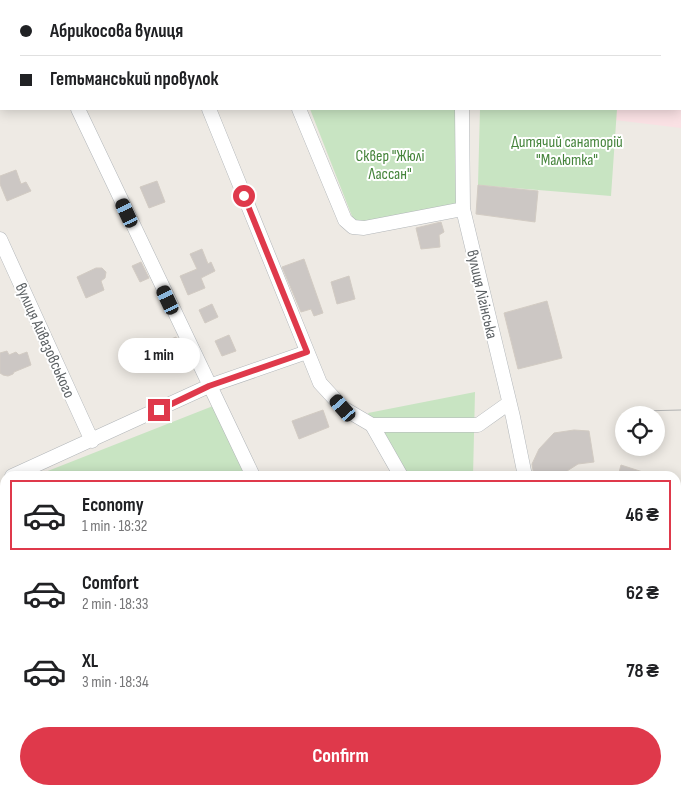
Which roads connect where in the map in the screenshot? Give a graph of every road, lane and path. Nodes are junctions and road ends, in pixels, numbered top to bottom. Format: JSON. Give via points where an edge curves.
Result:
{"nodes":[{"id":1,"x":78,"y":110,"type":"edge"},
{"id":2,"x":209,"y":110,"type":"edge"},
{"id":3,"x":299,"y":110,"type":"edge"},
{"id":4,"x":462,"y":110,"type":"edge"},
{"id":5,"x":463,"y":209,"type":"junction"},
{"id":6,"x":0,"y":238,"type":"edge"},
{"id":7,"x":307,"y":352,"type":"junction"},
{"id":8,"x":209,"y":386,"type":"junction"},
{"id":9,"x":509,"y":403,"type":"junction"},
{"id":10,"x":372,"y":425,"type":"junction"},
{"id":11,"x":92,"y":441,"type":"junction"},
{"id":12,"x":23,"y":471,"type":"edge"},
{"id":13,"x":250,"y":471,"type":"edge"},
{"id":14,"x":398,"y":471,"type":"edge"},
{"id":15,"x":524,"y":471,"type":"edge"}],
"edges":[{"from":1,"to":8,"type":"street"},
{"from":2,"to":7,"type":"street"},
{"from":3,"to":5,"type":"street","via":[[345,220],[353,227],[364,228]]},
{"from":4,"to":5,"type":"street","name":"вулиця Лігінська"},
{"from":5,"to":9,"type":"street","name":"вулиця Лігінська"},
{"from":6,"to":11,"type":"street","name":"вулиця Айвазовського"},
{"from":7,"to":8,"type":"street"},
{"from":7,"to":10,"type":"street","via":[[326,390],[343,408]]},
{"from":8,"to":11,"type":"street"},
{"from":8,"to":13,"type":"street"},
{"from":9,"to":10,"type":"street","via":[[478,425]]},
{"from":9,"to":15,"type":"street","name":"вулиця Лігінська"},
{"from":10,"to":14,"type":"street"},
{"from":11,"to":12,"type":"street"}]}
